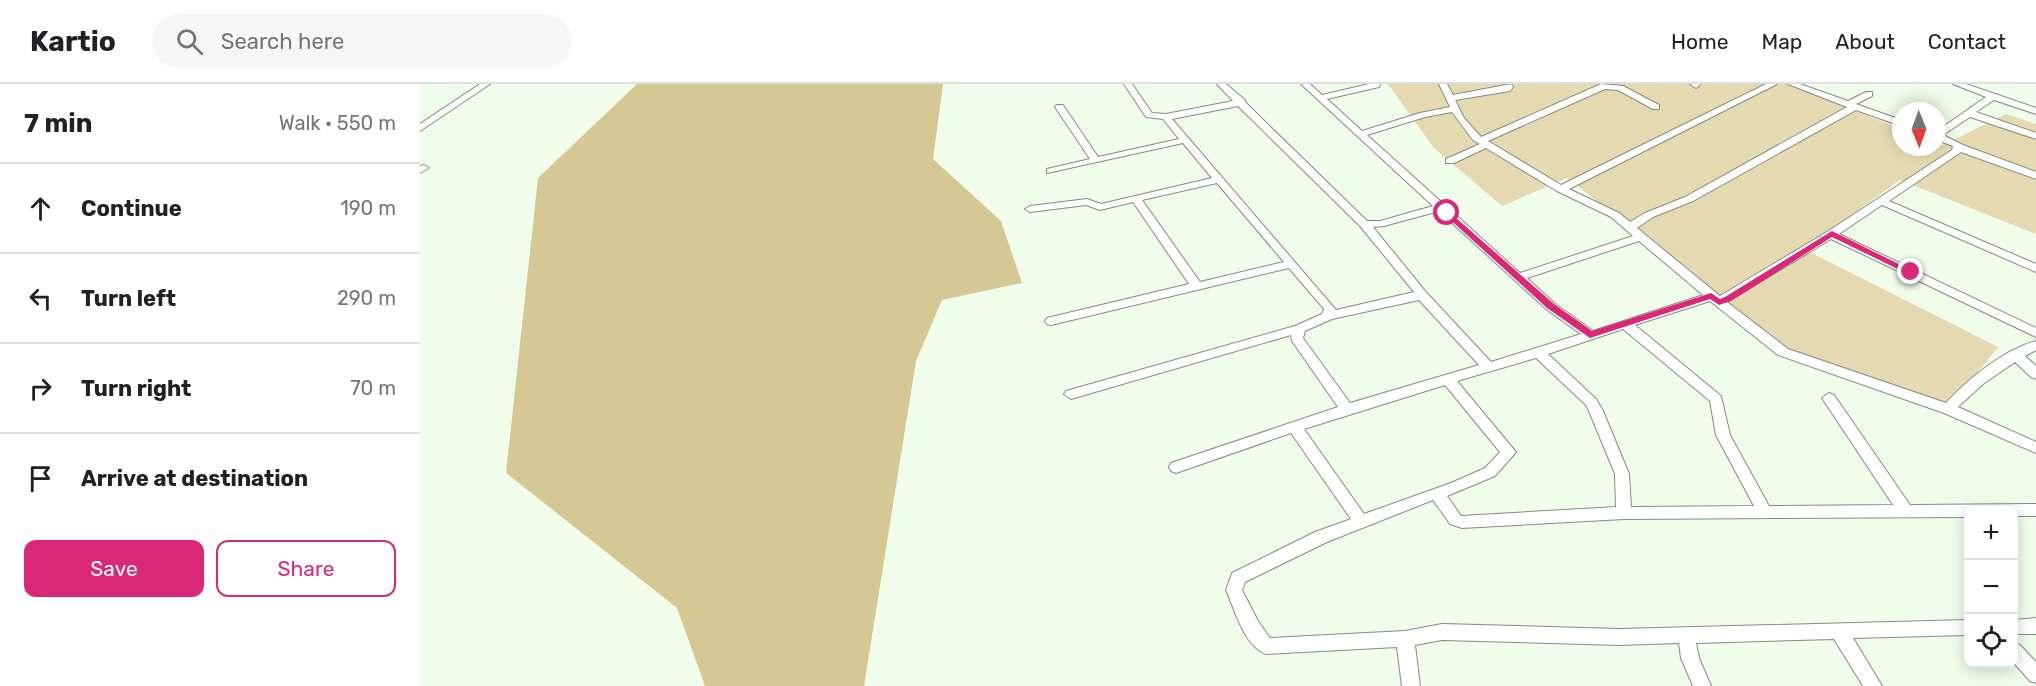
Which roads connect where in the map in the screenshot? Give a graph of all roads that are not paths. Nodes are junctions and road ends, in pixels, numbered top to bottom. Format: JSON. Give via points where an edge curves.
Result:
{"nodes":[{"id":1,"x":486,"y":84,"type":"edge"},
{"id":2,"x":1221,"y":84,"type":"edge"},
{"id":3,"x":1305,"y":84,"type":"edge"},
{"id":4,"x":1443,"y":84,"type":"edge"},
{"id":5,"x":1507,"y":84,"type":"edge"},
{"id":6,"x":1637,"y":84,"type":"edge"},
{"id":7,"x":1773,"y":84,"type":"edge"},
{"id":8,"x":1792,"y":84,"type":"edge"},
{"id":9,"x":1958,"y":84,"type":"edge"},
{"id":10,"x":1128,"y":85,"type":"edge"},
{"id":11,"x":1376,"y":85,"type":"edge"},
{"id":12,"x":1620,"y":88,"type":"junction"},
{"id":13,"x":1869,"y":94,"type":"dead end"},
{"id":14,"x":1994,"y":96,"type":"junction"},
{"id":15,"x":1320,"y":98,"type":"junction"},
{"id":16,"x":1242,"y":102,"type":"junction"},
{"id":17,"x":1453,"y":103,"type":"junction"},
{"id":18,"x":1852,"y":105,"type":"junction"},
{"id":19,"x":1060,"y":107,"type":"dead end"},
{"id":20,"x":1656,"y":107,"type":"dead end"},
{"id":21,"x":2036,"y":111,"type":"edge"},
{"id":22,"x":1970,"y":113,"type":"junction"},
{"id":23,"x":1166,"y":117,"type":"junction"},
{"id":24,"x":1892,"y":120,"type":"edge"},
{"id":25,"x":420,"y":128,"type":"edge"},
{"id":26,"x":1946,"y":130,"type":"edge"},
{"id":27,"x":1361,"y":134,"type":"junction"},
{"id":28,"x":2036,"y":136,"type":"edge"},
{"id":29,"x":1186,"y":140,"type":"junction"},
{"id":30,"x":1946,"y":141,"type":"edge"},
{"id":31,"x":1483,"y":143,"type":"junction"},
{"id":32,"x":1958,"y":147,"type":"junction"},
{"id":33,"x":1096,"y":161,"type":"junction"},
{"id":34,"x":1450,"y":161,"type":"dead end"},
{"id":35,"x":1051,"y":171,"type":"dead end"},
{"id":36,"x":2036,"y":176,"type":"edge"},
{"id":37,"x":1220,"y":179,"type":"junction"},
{"id":38,"x":1562,"y":189,"type":"junction"},
{"id":39,"x":1136,"y":199,"type":"junction"},
{"id":40,"x":1881,"y":201,"type":"junction"},
{"id":41,"x":1440,"y":207,"type":"junction"},
{"id":42,"x":1030,"y":209,"type":"dead end"},
{"id":43,"x":1364,"y":224,"type":"junction"},
{"id":44,"x":1630,"y":227,"type":"junction"},
{"id":45,"x":1832,"y":234,"type":"junction"},
{"id":46,"x":1641,"y":237,"type":"junction"},
{"id":47,"x":1291,"y":264,"type":"junction"},
{"id":48,"x":2036,"y":268,"type":"edge"},
{"id":49,"x":1519,"y":277,"type":"junction"},
{"id":50,"x":1197,"y":287,"type":"junction"},
{"id":51,"x":1420,"y":293,"type":"junction"},
{"id":52,"x":1715,"y":299,"type":"junction"},
{"id":53,"x":1328,"y":316,"type":"junction"},
{"id":54,"x":1051,"y":321,"type":"dead end"},
{"id":55,"x":1626,"y":324,"type":"junction"},
{"id":56,"x":1299,"y":329,"type":"junction"},
{"id":57,"x":2036,"y":333,"type":"edge"},
{"id":58,"x":1590,"y":335,"type":"junction"},
{"id":59,"x":2036,"y":345,"type":"edge"},
{"id":60,"x":1538,"y":353,"type":"junction"},
{"id":61,"x":2016,"y":356,"type":"junction"},
{"id":62,"x":1488,"y":367,"type":"junction"},
{"id":63,"x":2036,"y":374,"type":"edge"},
{"id":64,"x":1448,"y":379,"type":"junction"},
{"id":65,"x":1071,"y":394,"type":"dead end"},
{"id":66,"x":1829,"y":399,"type":"dead end"},
{"id":67,"x":1347,"y":409,"type":"junction"},
{"id":68,"x":1949,"y":409,"type":"junction"},
{"id":69,"x":1294,"y":426,"type":"junction"},
{"id":70,"x":2036,"y":448,"type":"edge"},
{"id":71,"x":1176,"y":467,"type":"dead end"},
{"id":72,"x":1437,"y":494,"type":"junction"},
{"id":73,"x":1905,"y":510,"type":"junction"},
{"id":74,"x":2036,"y":510,"type":"edge"},
{"id":75,"x":1764,"y":511,"type":"junction"},
{"id":76,"x":1624,"y":513,"type":"junction"},
{"id":77,"x":1361,"y":521,"type":"junction"},
{"id":78,"x":2036,"y":626,"type":"edge"},
{"id":79,"x":1964,"y":627,"type":"edge"},
{"id":80,"x":2018,"y":627,"type":"edge"},
{"id":81,"x":1840,"y":633,"type":"junction"},
{"id":82,"x":1686,"y":634,"type":"junction"},
{"id":83,"x":1405,"y":639,"type":"junction"},
{"id":84,"x":2018,"y":656,"type":"edge"},
{"id":85,"x":2036,"y":675,"type":"edge"},
{"id":86,"x":1412,"y":686,"type":"edge"},
{"id":87,"x":1702,"y":686,"type":"edge"},
{"id":88,"x":1874,"y":686,"type":"edge"}],
"edges":[{"from":1,"to":25,"type":"street"},
{"from":2,"to":16,"type":"street"},
{"from":3,"to":15,"type":"street"},
{"from":4,"to":17,"type":"street"},
{"from":5,"to":17,"type":"street","via":[[1507,89]]},
{"from":6,"to":12,"type":"street"},
{"from":7,"to":38,"type":"street"},
{"from":8,"to":18,"type":"street"},
{"from":9,"to":14,"type":"street"},
{"from":10,"to":23,"type":"street","via":[[1152,118]]},
{"from":11,"to":15,"type":"street"},
{"from":12,"to":20,"type":"street"},
{"from":12,"to":31,"type":"street","via":[[1604,86]]},
{"from":13,"to":18,"type":"street"},
{"from":14,"to":21,"type":"street"},
{"from":14,"to":22,"type":"street"},
{"from":15,"to":27,"type":"street"},
{"from":16,"to":23,"type":"street"},
{"from":16,"to":43,"type":"street"},
{"from":17,"to":27,"type":"street"},
{"from":17,"to":31,"type":"street","via":[[1470,132]]},
{"from":18,"to":24,"type":"street"},
{"from":18,"to":44,"type":"street","via":[[1689,199]]},
{"from":19,"to":33,"type":"street"},
{"from":22,"to":26,"type":"street"},
{"from":22,"to":28,"type":"street"},
{"from":23,"to":29,"type":"street"},
{"from":27,"to":41,"type":"street"},
{"from":29,"to":33,"type":"street"},
{"from":29,"to":37,"type":"street"},
{"from":30,"to":32,"type":"street"},
{"from":31,"to":34,"type":"street"},
{"from":31,"to":38,"type":"street"},
{"from":32,"to":36,"type":"street"},
{"from":32,"to":40,"type":"street"},
{"from":33,"to":35,"type":"street"},
{"from":37,"to":39,"type":"street"},
{"from":37,"to":47,"type":"street"},
{"from":38,"to":44,"type":"street","via":[[1605,209]]},
{"from":39,"to":42,"type":"street","via":[[1100,207],[1087,202]]},
{"from":39,"to":50,"type":"street"},
{"from":40,"to":45,"type":"street"},
{"from":40,"to":48,"type":"street"},
{"from":41,"to":43,"type":"street","via":[[1380,224]]},
{"from":41,"to":49,"type":"street"},
{"from":43,"to":51,"type":"street"},
{"from":44,"to":46,"type":"street"},
{"from":45,"to":52,"type":"street"},
{"from":45,"to":57,"type":"street"},
{"from":46,"to":49,"type":"street"},
{"from":46,"to":52,"type":"street"},
{"from":47,"to":50,"type":"street"},
{"from":47,"to":53,"type":"street","via":[[1330,309]]},
{"from":49,"to":58,"type":"street"},
{"from":50,"to":54,"type":"street"},
{"from":51,"to":53,"type":"street"},
{"from":51,"to":62,"type":"street"},
{"from":52,"to":55,"type":"street"},
{"from":52,"to":68,"type":"street","via":[[1788,354]]},
{"from":53,"to":56,"type":"street"},
{"from":55,"to":58,"type":"street"},
{"from":55,"to":75,"type":"street","via":[[1716,399],[1720,429]]},
{"from":56,"to":65,"type":"street"},
{"from":56,"to":67,"type":"street","via":[[1297,338]]},
{"from":58,"to":60,"type":"street"},
{"from":59,"to":61,"type":"street"},
{"from":60,"to":62,"type":"street"},
{"from":60,"to":76,"type":"street","via":[[1596,411],[1622,474]]},
{"from":61,"to":63,"type":"street"},
{"from":61,"to":68,"type":"street","via":[[1990,369],[1966,388]]},
{"from":62,"to":64,"type":"street"},
{"from":64,"to":67,"type":"street"},
{"from":64,"to":72,"type":"street","via":[[1509,452],[1490,472]]},
{"from":66,"to":73,"type":"street"},
{"from":67,"to":69,"type":"street"},
{"from":68,"to":70,"type":"street"},
{"from":69,"to":71,"type":"street"},
{"from":69,"to":77,"type":"street"},
{"from":72,"to":76,"type":"street","via":[[1456,520],[1462,522]]},
{"from":72,"to":77,"type":"street"},
{"from":73,"to":74,"type":"street"},
{"from":73,"to":75,"type":"street"},
{"from":75,"to":76,"type":"street"},
{"from":77,"to":83,"type":"street","via":[[1238,578],[1234,590],[1253,634],[1266,646]]},
{"from":78,"to":80,"type":"street"},
{"from":79,"to":81,"type":"street"},
{"from":81,"to":82,"type":"street"},
{"from":81,"to":88,"type":"street"},
{"from":82,"to":83,"type":"street","via":[[1619,637],[1442,632]]},
{"from":82,"to":87,"type":"street","via":[[1690,658]]},
{"from":83,"to":86,"type":"street"},
{"from":84,"to":85,"type":"street"}]}
